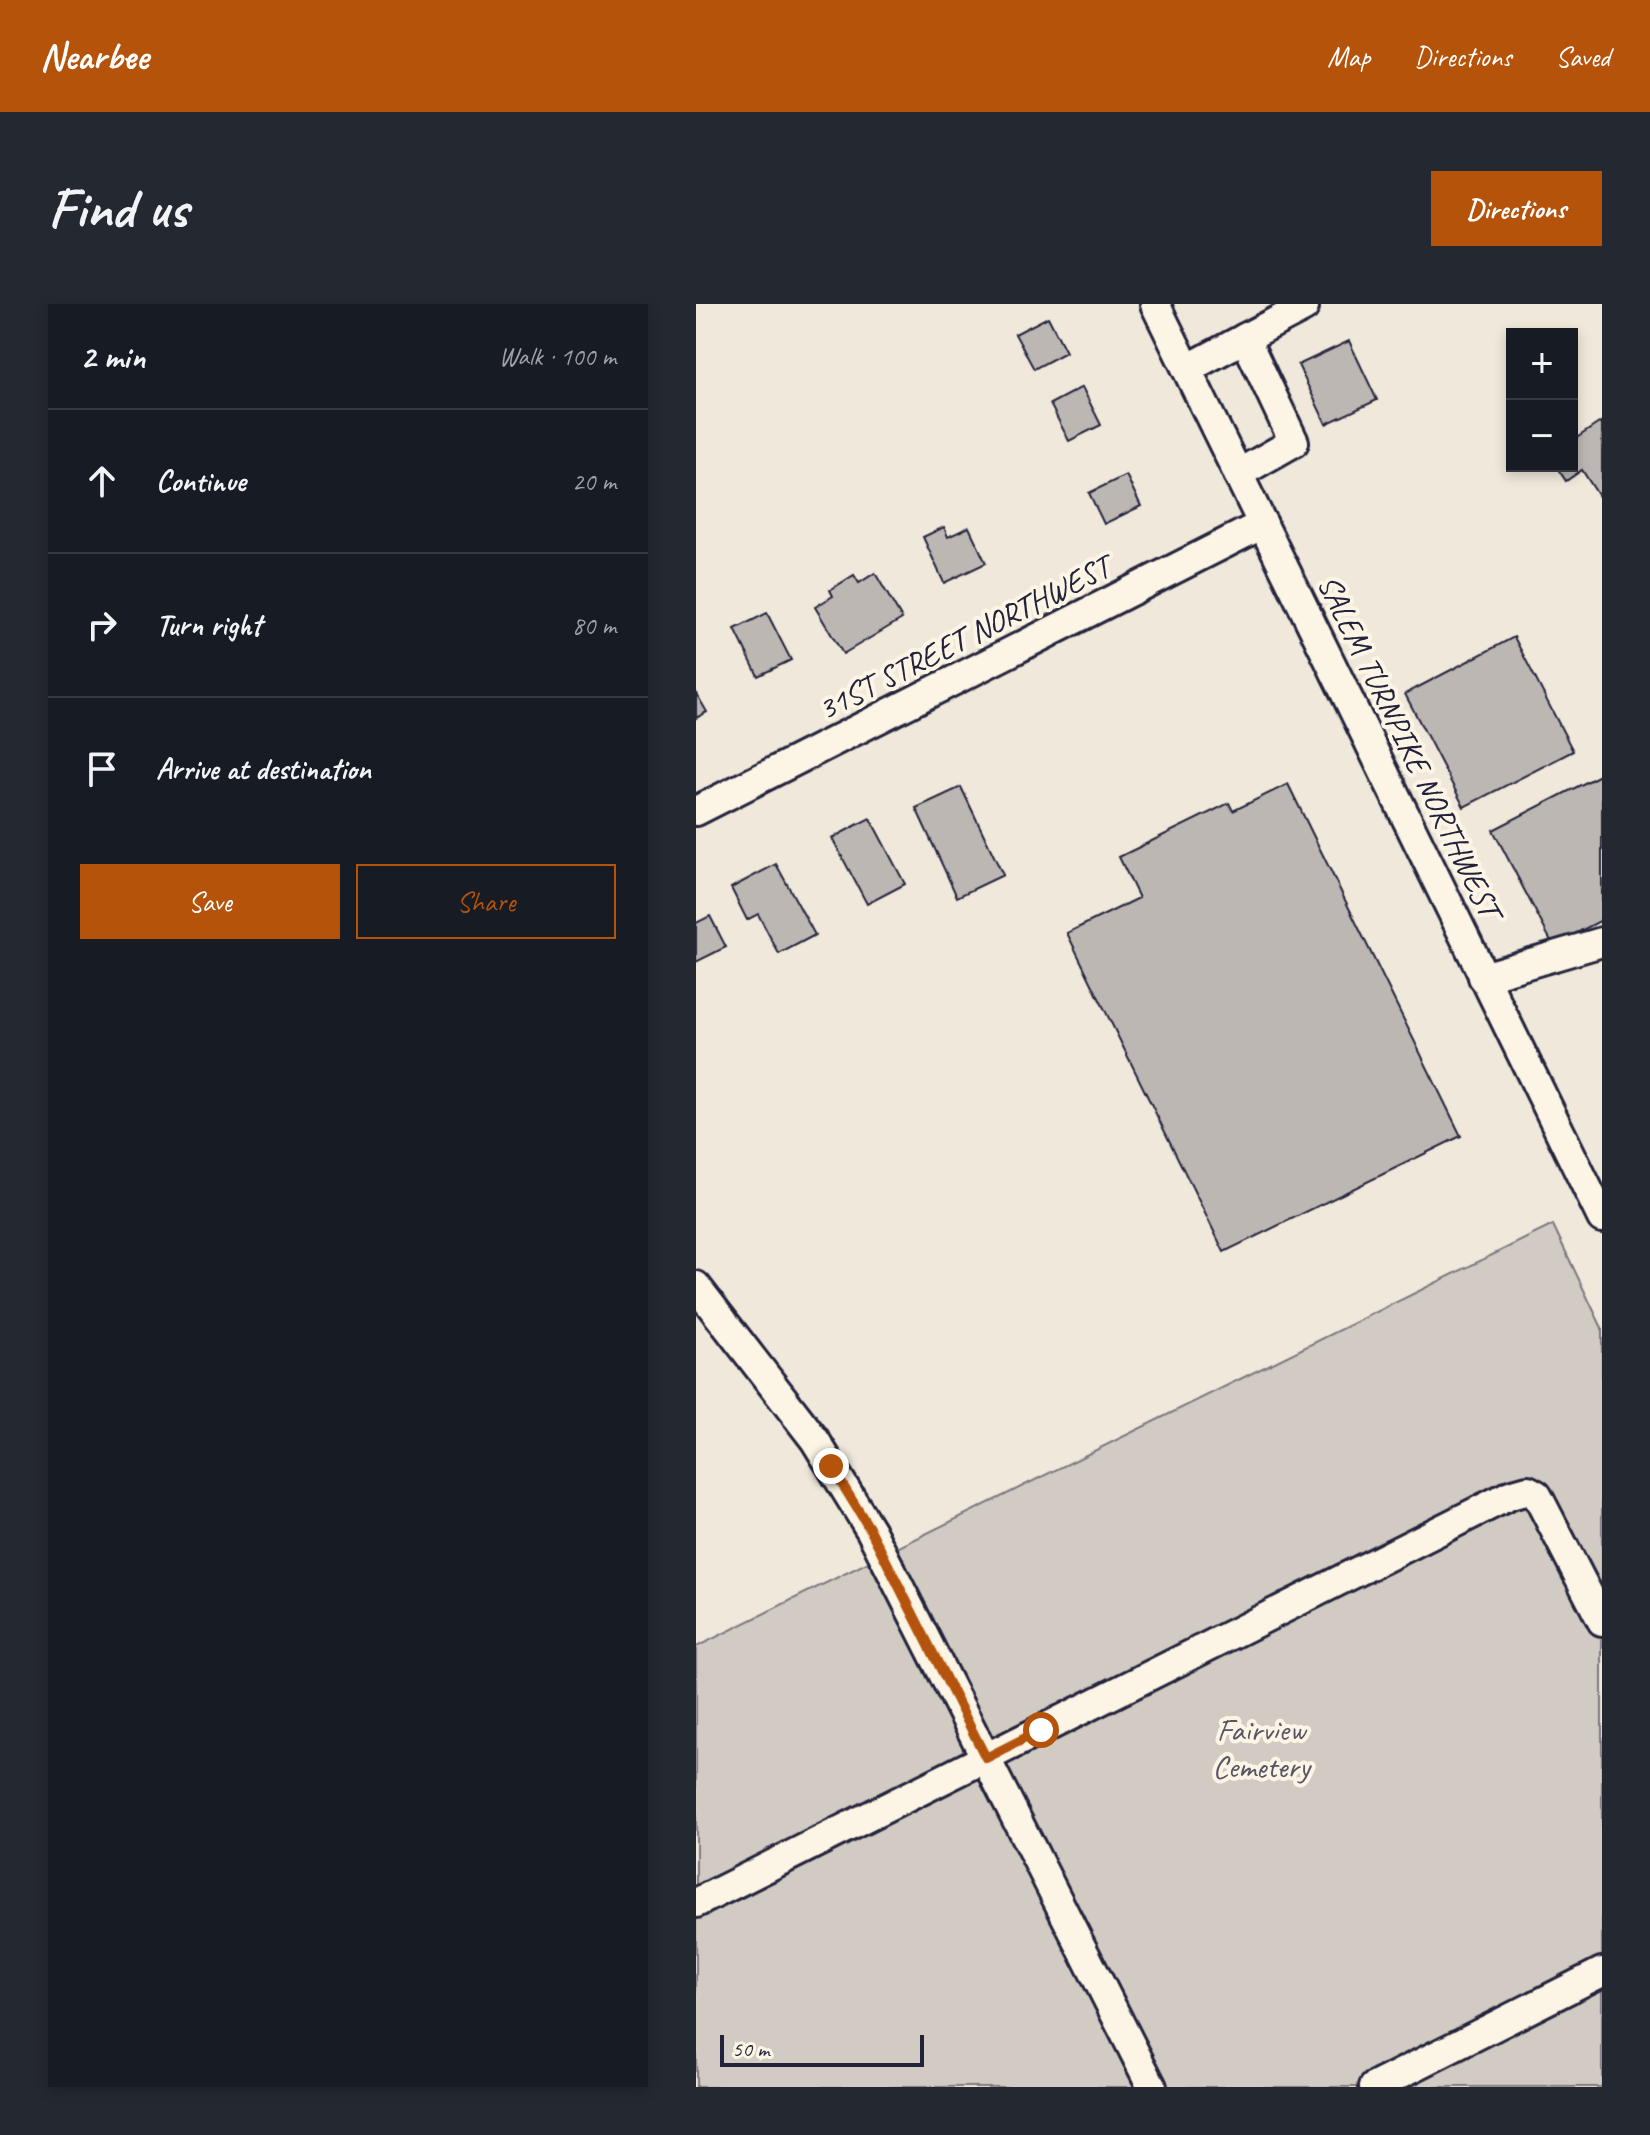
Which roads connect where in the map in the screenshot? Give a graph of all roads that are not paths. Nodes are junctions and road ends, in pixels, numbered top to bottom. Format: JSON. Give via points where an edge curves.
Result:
{"nodes":[{"id":1,"x":1155,"y":304,"type":"edge"},
{"id":2,"x":1304,"y":307,"type":"dead end"},
{"id":3,"x":1245,"y":338,"type":"junction"},
{"id":4,"x":1187,"y":369,"type":"junction"},
{"id":5,"x":1238,"y":474,"type":"junction"},
{"id":6,"x":1263,"y":524,"type":"junction"},
{"id":7,"x":696,"y":811,"type":"edge"},
{"id":8,"x":1602,"y":942,"type":"edge"},
{"id":9,"x":1483,"y":977,"type":"junction"},
{"id":10,"x":1591,"y":1169,"type":"edge"},
{"id":11,"x":1602,"y":1218,"type":"edge"},
{"id":12,"x":696,"y":1286,"type":"edge"},
{"id":13,"x":1602,"y":1621,"type":"edge"},
{"id":14,"x":986,"y":1758,"type":"junction"},
{"id":15,"x":696,"y":1903,"type":"edge"},
{"id":16,"x":1602,"y":1972,"type":"edge"},
{"id":17,"x":1152,"y":2087,"type":"edge"},
{"id":18,"x":1374,"y":2087,"type":"edge"}],
"edges":[{"from":1,"to":4,"type":"street","name":"SALEM TURNPIKE NORTHWEST"},
{"from":2,"to":3,"type":"street"},
{"from":3,"to":4,"type":"street"},
{"from":3,"to":5,"type":"street","via":[[1294,442]]},
{"from":4,"to":5,"type":"street","name":"SALEM TURNPIKE NORTHWEST"},
{"from":5,"to":6,"type":"street","name":"SALEM TURNPIKE NORTHWEST"},
{"from":6,"to":7,"type":"street","name":"31ST STREET NORTHWEST"},
{"from":6,"to":9,"type":"street","name":"SALEM TURNPIKE NORTHWEST"},
{"from":8,"to":9,"type":"street"},
{"from":9,"to":10,"type":"street","name":"SALEM TURNPIKE NORTHWEST"},
{"from":10,"to":11,"type":"street","name":"SALEM TURNPIKE NORTHWEST"},
{"from":12,"to":14,"type":"street","via":[[823,1453],[871,1531]]},
{"from":13,"to":14,"type":"street","via":[[1537,1495],[1528,1490],[1469,1514]]},
{"from":14,"to":15,"type":"street"},
{"from":14,"to":17,"type":"street"},
{"from":16,"to":18,"type":"street"}]}
